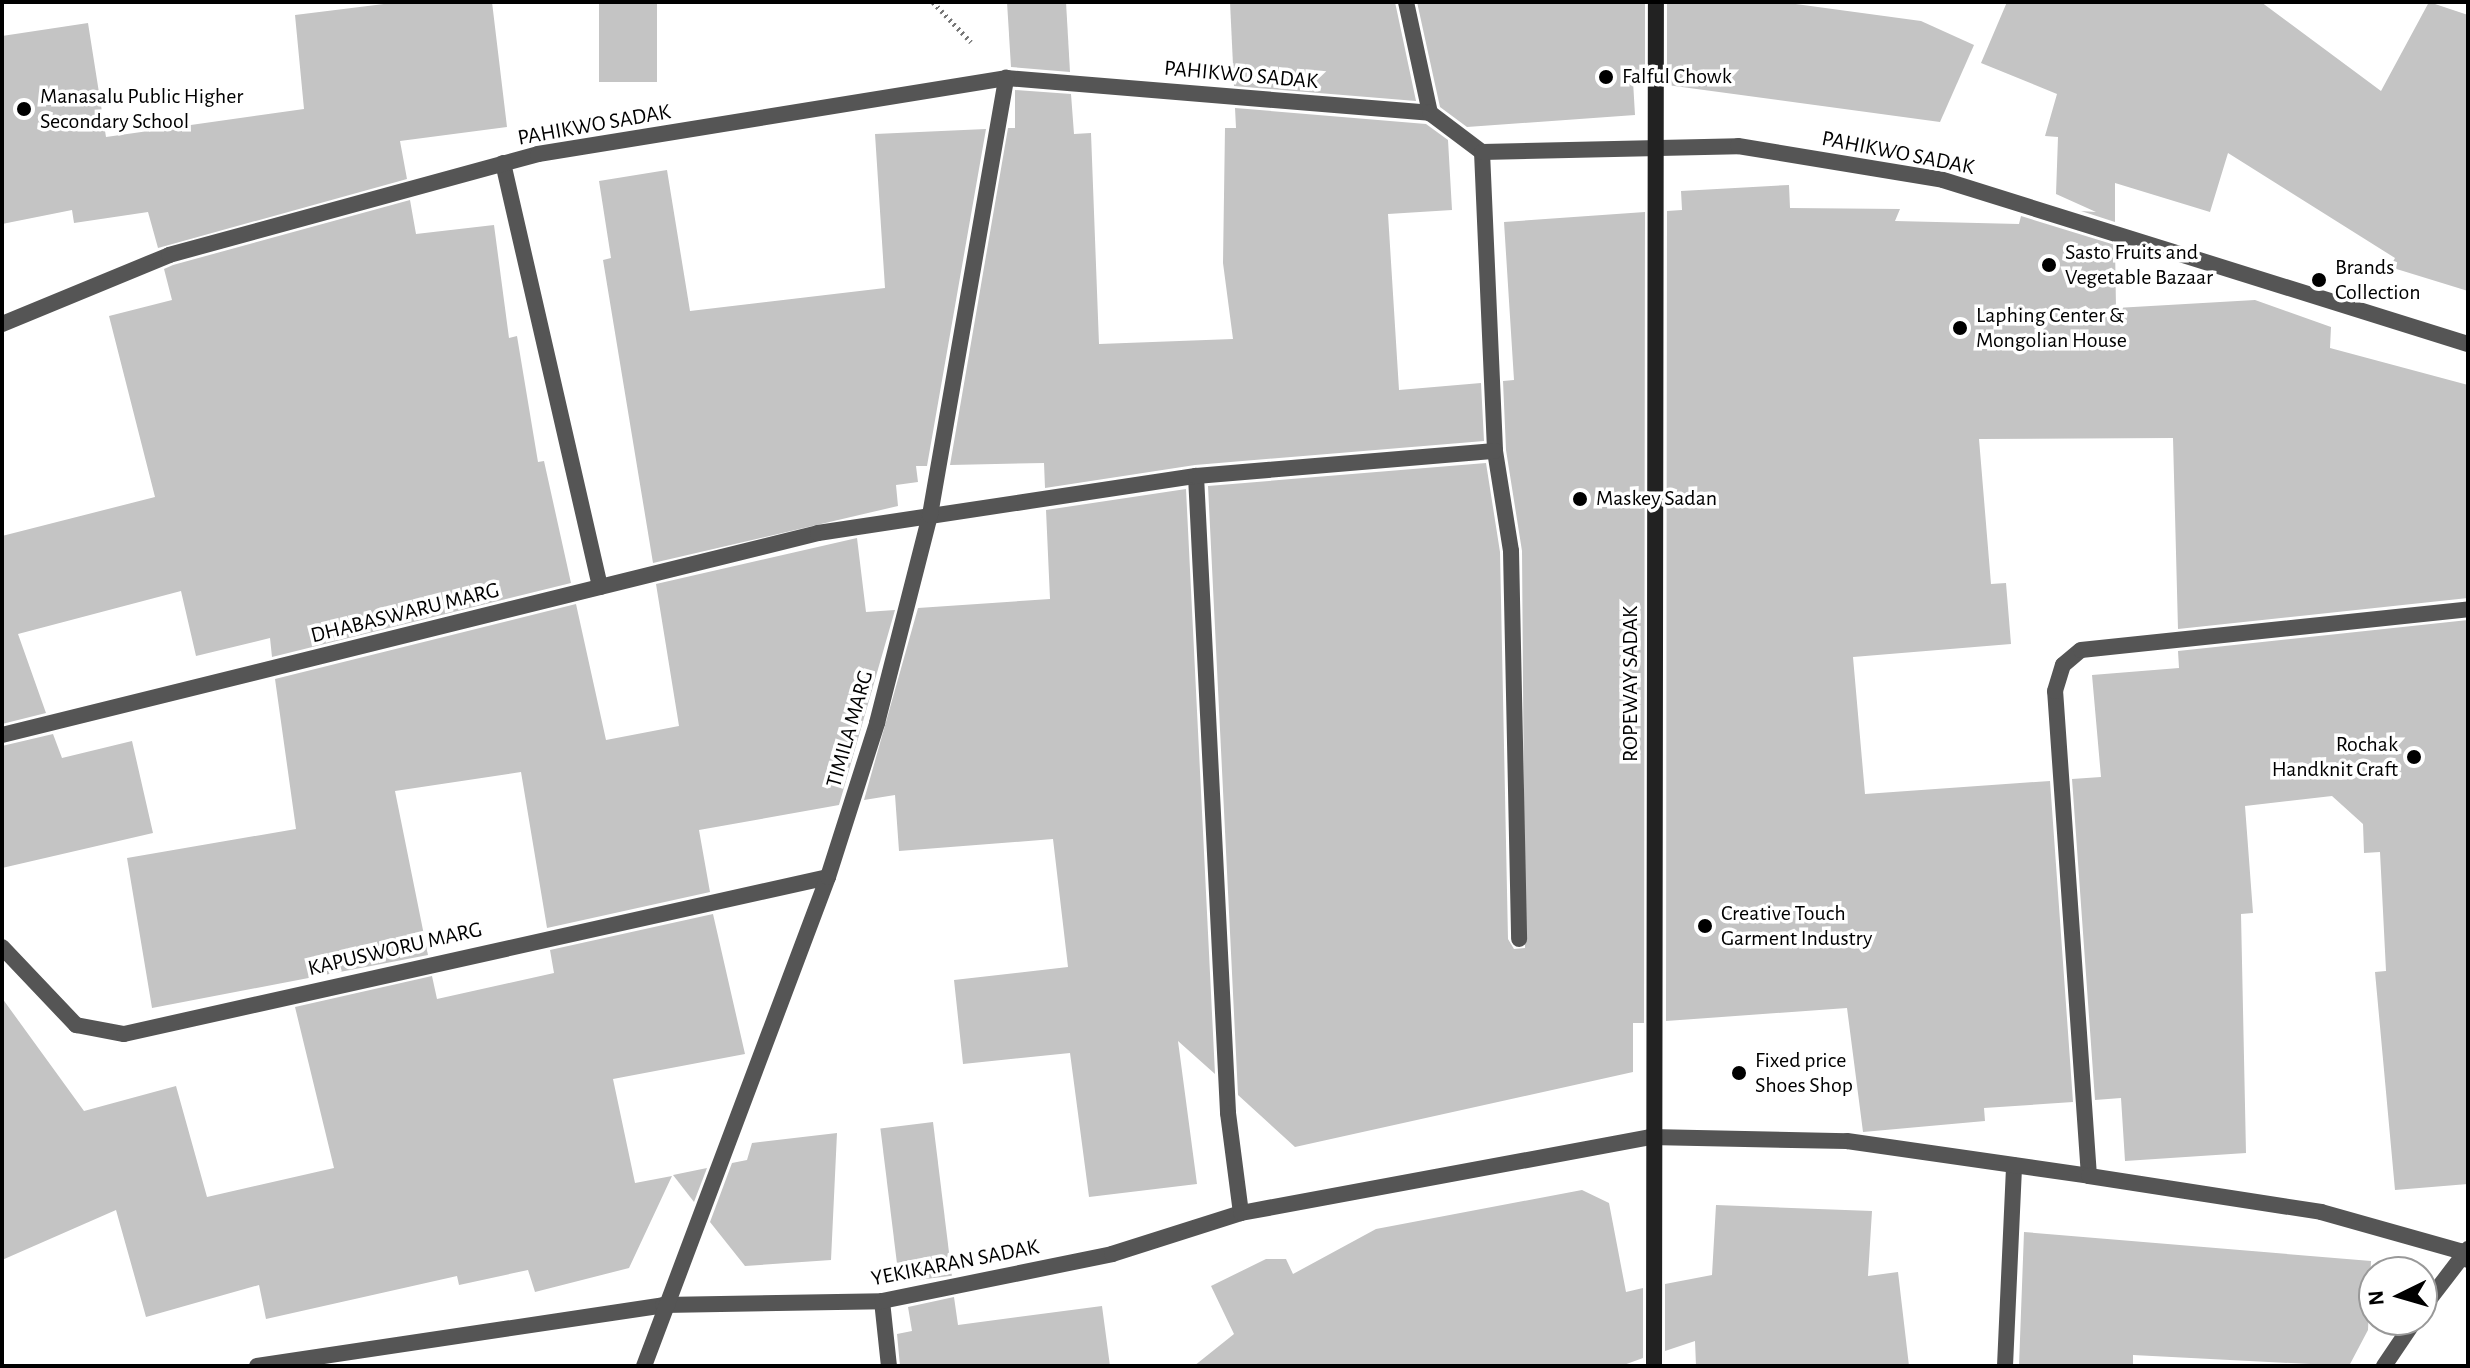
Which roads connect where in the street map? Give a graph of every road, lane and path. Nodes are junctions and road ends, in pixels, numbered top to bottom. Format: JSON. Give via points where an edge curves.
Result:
{"nodes":[{"id":1,"x":1406,"y":2,"type":"edge"},
{"id":2,"x":1656,"y":2,"type":"edge"},
{"id":3,"x":1006,"y":78,"type":"junction"},
{"id":4,"x":1430,"y":113,"type":"junction"},
{"id":5,"x":1657,"y":144,"type":"junction"},
{"id":6,"x":1482,"y":152,"type":"junction"},
{"id":7,"x":503,"y":163,"type":"junction"},
{"id":8,"x":2,"y":324,"type":"edge"},
{"id":9,"x":2468,"y":344,"type":"edge"},
{"id":10,"x":1495,"y":451,"type":"junction"},
{"id":11,"x":1196,"y":476,"type":"junction"},
{"id":12,"x":930,"y":515,"type":"junction"},
{"id":13,"x":600,"y":587,"type":"junction"},
{"id":14,"x":2468,"y":609,"type":"edge"},
{"id":15,"x":2,"y":735,"type":"edge"},
{"id":16,"x":828,"y":877,"type":"junction"},
{"id":17,"x":1519,"y":939,"type":"dead end"},
{"id":18,"x":2,"y":947,"type":"edge"},
{"id":19,"x":1650,"y":1137,"type":"junction"},
{"id":20,"x":2014,"y":1165,"type":"junction"},
{"id":21,"x":2089,"y":1176,"type":"junction"},
{"id":22,"x":1241,"y":1213,"type":"junction"},
{"id":23,"x":2465,"y":1253,"type":"edge"},
{"id":24,"x":2438,"y":1288,"type":"edge"},
{"id":25,"x":882,"y":1301,"type":"junction"},
{"id":26,"x":663,"y":1305,"type":"junction"},
{"id":27,"x":2404,"y":1336,"type":"edge"},
{"id":28,"x":257,"y":1366,"type":"edge"},
{"id":29,"x":644,"y":1366,"type":"edge"},
{"id":30,"x":889,"y":1366,"type":"edge"},
{"id":31,"x":1654,"y":1366,"type":"edge"},
{"id":32,"x":2005,"y":1366,"type":"edge"},
{"id":33,"x":2384,"y":1366,"type":"edge"}],
"edges":[{"from":1,"to":4,"type":"street"},
{"from":2,"to":5,"type":"main road","name":"ROPEWAY SADAK"},
{"from":3,"to":4,"type":"street","name":"PAHIKWO SADAK"},
{"from":3,"to":7,"type":"street","name":"PAHIKWO SADAK"},
{"from":3,"to":12,"type":"street","name":"TIMILA MARG"},
{"from":4,"to":6,"type":"street"},
{"from":5,"to":6,"type":"street","name":"PAHIKWO SADAK"},
{"from":5,"to":9,"type":"street","name":"PAHIKWO SADAK","via":[[1738,146],[1943,180]]},
{"from":5,"to":19,"type":"main road","name":"ROPEWAY SADAK"},
{"from":6,"to":10,"type":"street"},
{"from":7,"to":8,"type":"street","name":"PAHIKWO SADAK","via":[[169,255]]},
{"from":7,"to":13,"type":"street"},
{"from":10,"to":11,"type":"street","name":"DHABASWARU MARG"},
{"from":10,"to":17,"type":"street","via":[[1511,551]]},
{"from":11,"to":12,"type":"street","name":"DHABASWARU MARG"},
{"from":11,"to":22,"type":"street","via":[[1228,1113]]},
{"from":12,"to":13,"type":"street","name":"DHABASWARU MARG","via":[[818,533]]},
{"from":12,"to":16,"type":"street","name":"TIMILA MARG"},
{"from":13,"to":15,"type":"street","name":"DHABASWARU MARG"},
{"from":14,"to":21,"type":"street","via":[[2081,650],[2063,665],[2055,691]]},
{"from":16,"to":18,"type":"street","name":"KAPUSWORU MARG","via":[[124,1034],[76,1025]]},
{"from":16,"to":26,"type":"street","name":"TIMILA MARG"},
{"from":19,"to":20,"type":"street","name":"YEKIKARAN SADAK","via":[[1847,1141]]},
{"from":19,"to":22,"type":"street","name":"YEKIKARAN SADAK"},
{"from":19,"to":31,"type":"main road","name":"ROPEWAY SADAK"},
{"from":20,"to":21,"type":"street","name":"YEKIKARAN SADAK"},
{"from":20,"to":32,"type":"street"},
{"from":21,"to":23,"type":"street","name":"YEKIKARAN SADAK","via":[[2321,1212]]},
{"from":22,"to":25,"type":"street","name":"YEKIKARAN SADAK","via":[[1112,1254]]},
{"from":23,"to":24,"type":"street"},
{"from":25,"to":26,"type":"street","name":"YEKIKARAN SADAK"},
{"from":25,"to":30,"type":"street"},
{"from":26,"to":28,"type":"street","name":"YEKIKARAN SADAK"},
{"from":26,"to":29,"type":"street","name":"TIMILA MARG"},
{"from":27,"to":33,"type":"street"}]}
